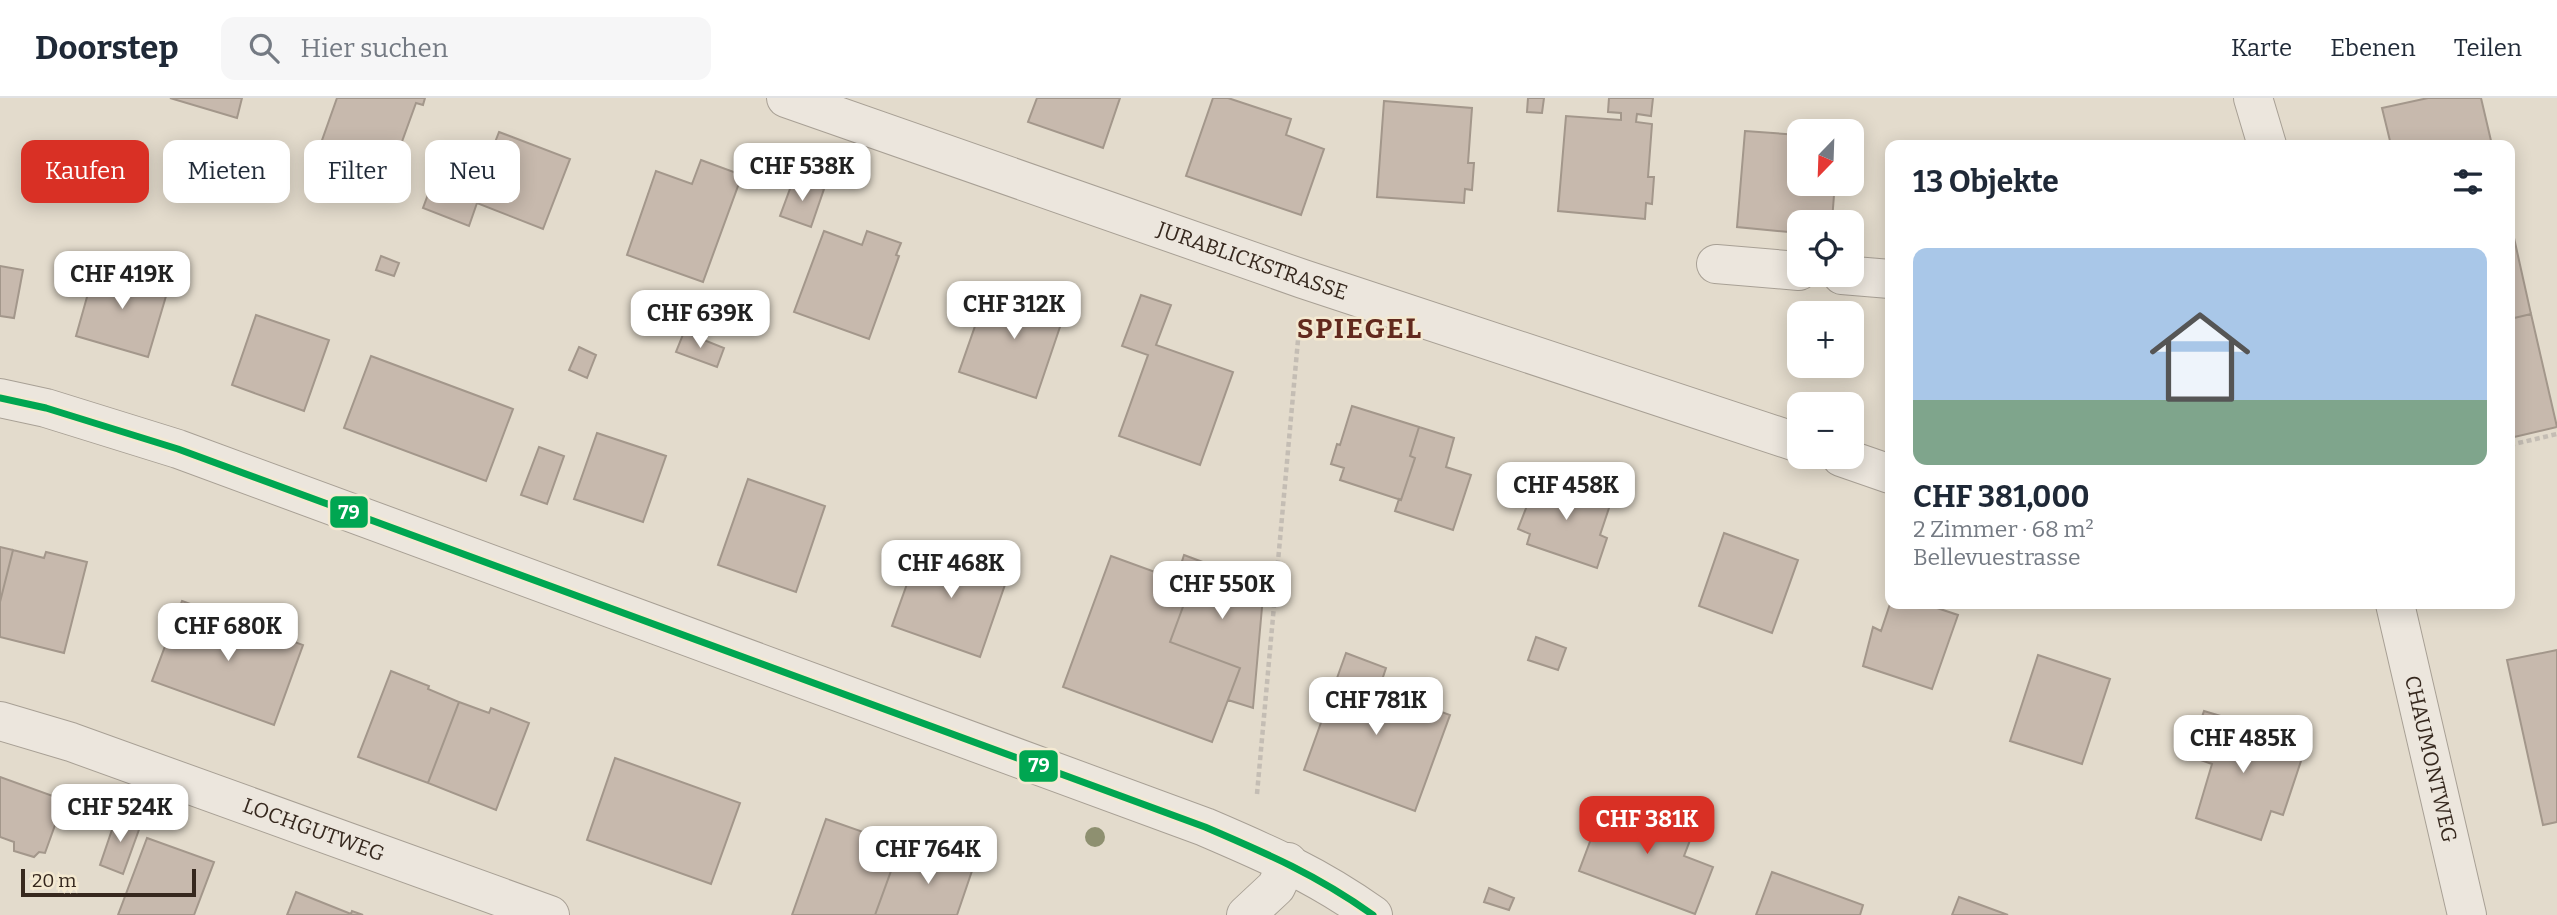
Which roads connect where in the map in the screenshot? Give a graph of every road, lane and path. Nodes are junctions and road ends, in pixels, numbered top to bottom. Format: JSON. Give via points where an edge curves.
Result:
{"nodes":[{"id":1,"x":786,"y":98,"type":"edge"},
{"id":2,"x":2253,"y":98,"type":"edge"},
{"id":3,"x":2266,"y":140,"type":"edge"},
{"id":4,"x":1716,"y":264,"type":"dead end"},
{"id":5,"x":1787,"y":270,"type":"edge"},
{"id":6,"x":1864,"y":277,"type":"edge"},
{"id":7,"x":1303,"y":279,"type":"junction"},
{"id":8,"x":1885,"y":279,"type":"edge"},
{"id":9,"x":0,"y":398,"type":"edge"},
{"id":10,"x":2557,"y":434,"type":"edge"},
{"id":11,"x":1787,"y":439,"type":"edge"},
{"id":12,"x":2515,"y":444,"type":"edge"},
{"id":13,"x":1864,"y":465,"type":"edge"},
{"id":14,"x":1885,"y":472,"type":"edge"},
{"id":15,"x":2396,"y":609,"type":"edge"},
{"id":16,"x":0,"y":720,"type":"edge"},
{"id":17,"x":1256,"y":805,"type":"dead end"},
{"id":18,"x":1288,"y":862,"type":"junction"},
{"id":19,"x":550,"y":915,"type":"edge"},
{"id":20,"x":1246,"y":915,"type":"edge"},
{"id":21,"x":1373,"y":915,"type":"edge"},
{"id":22,"x":2467,"y":915,"type":"edge"}],
"edges":[{"from":1,"to":7,"type":"street","name":"JURABLICKSTRASSE"},
{"from":2,"to":3,"type":"street"},
{"from":4,"to":5,"type":"street"},
{"from":6,"to":8,"type":"street"},
{"from":7,"to":11,"type":"street","name":"JURABLICKSTRASSE"},
{"from":7,"to":17,"type":"path"},
{"from":9,"to":18,"type":"street","via":[[178,449],[1205,827]]},
{"from":10,"to":12,"type":"path"},
{"from":13,"to":14,"type":"street"},
{"from":15,"to":22,"type":"street","name":"CHAUMONTWEG"},
{"from":16,"to":19,"type":"street","name":"LOCHGUTWEG"},
{"from":18,"to":20,"type":"street","via":[[1276,887]]},
{"from":18,"to":21,"type":"street"}]}
